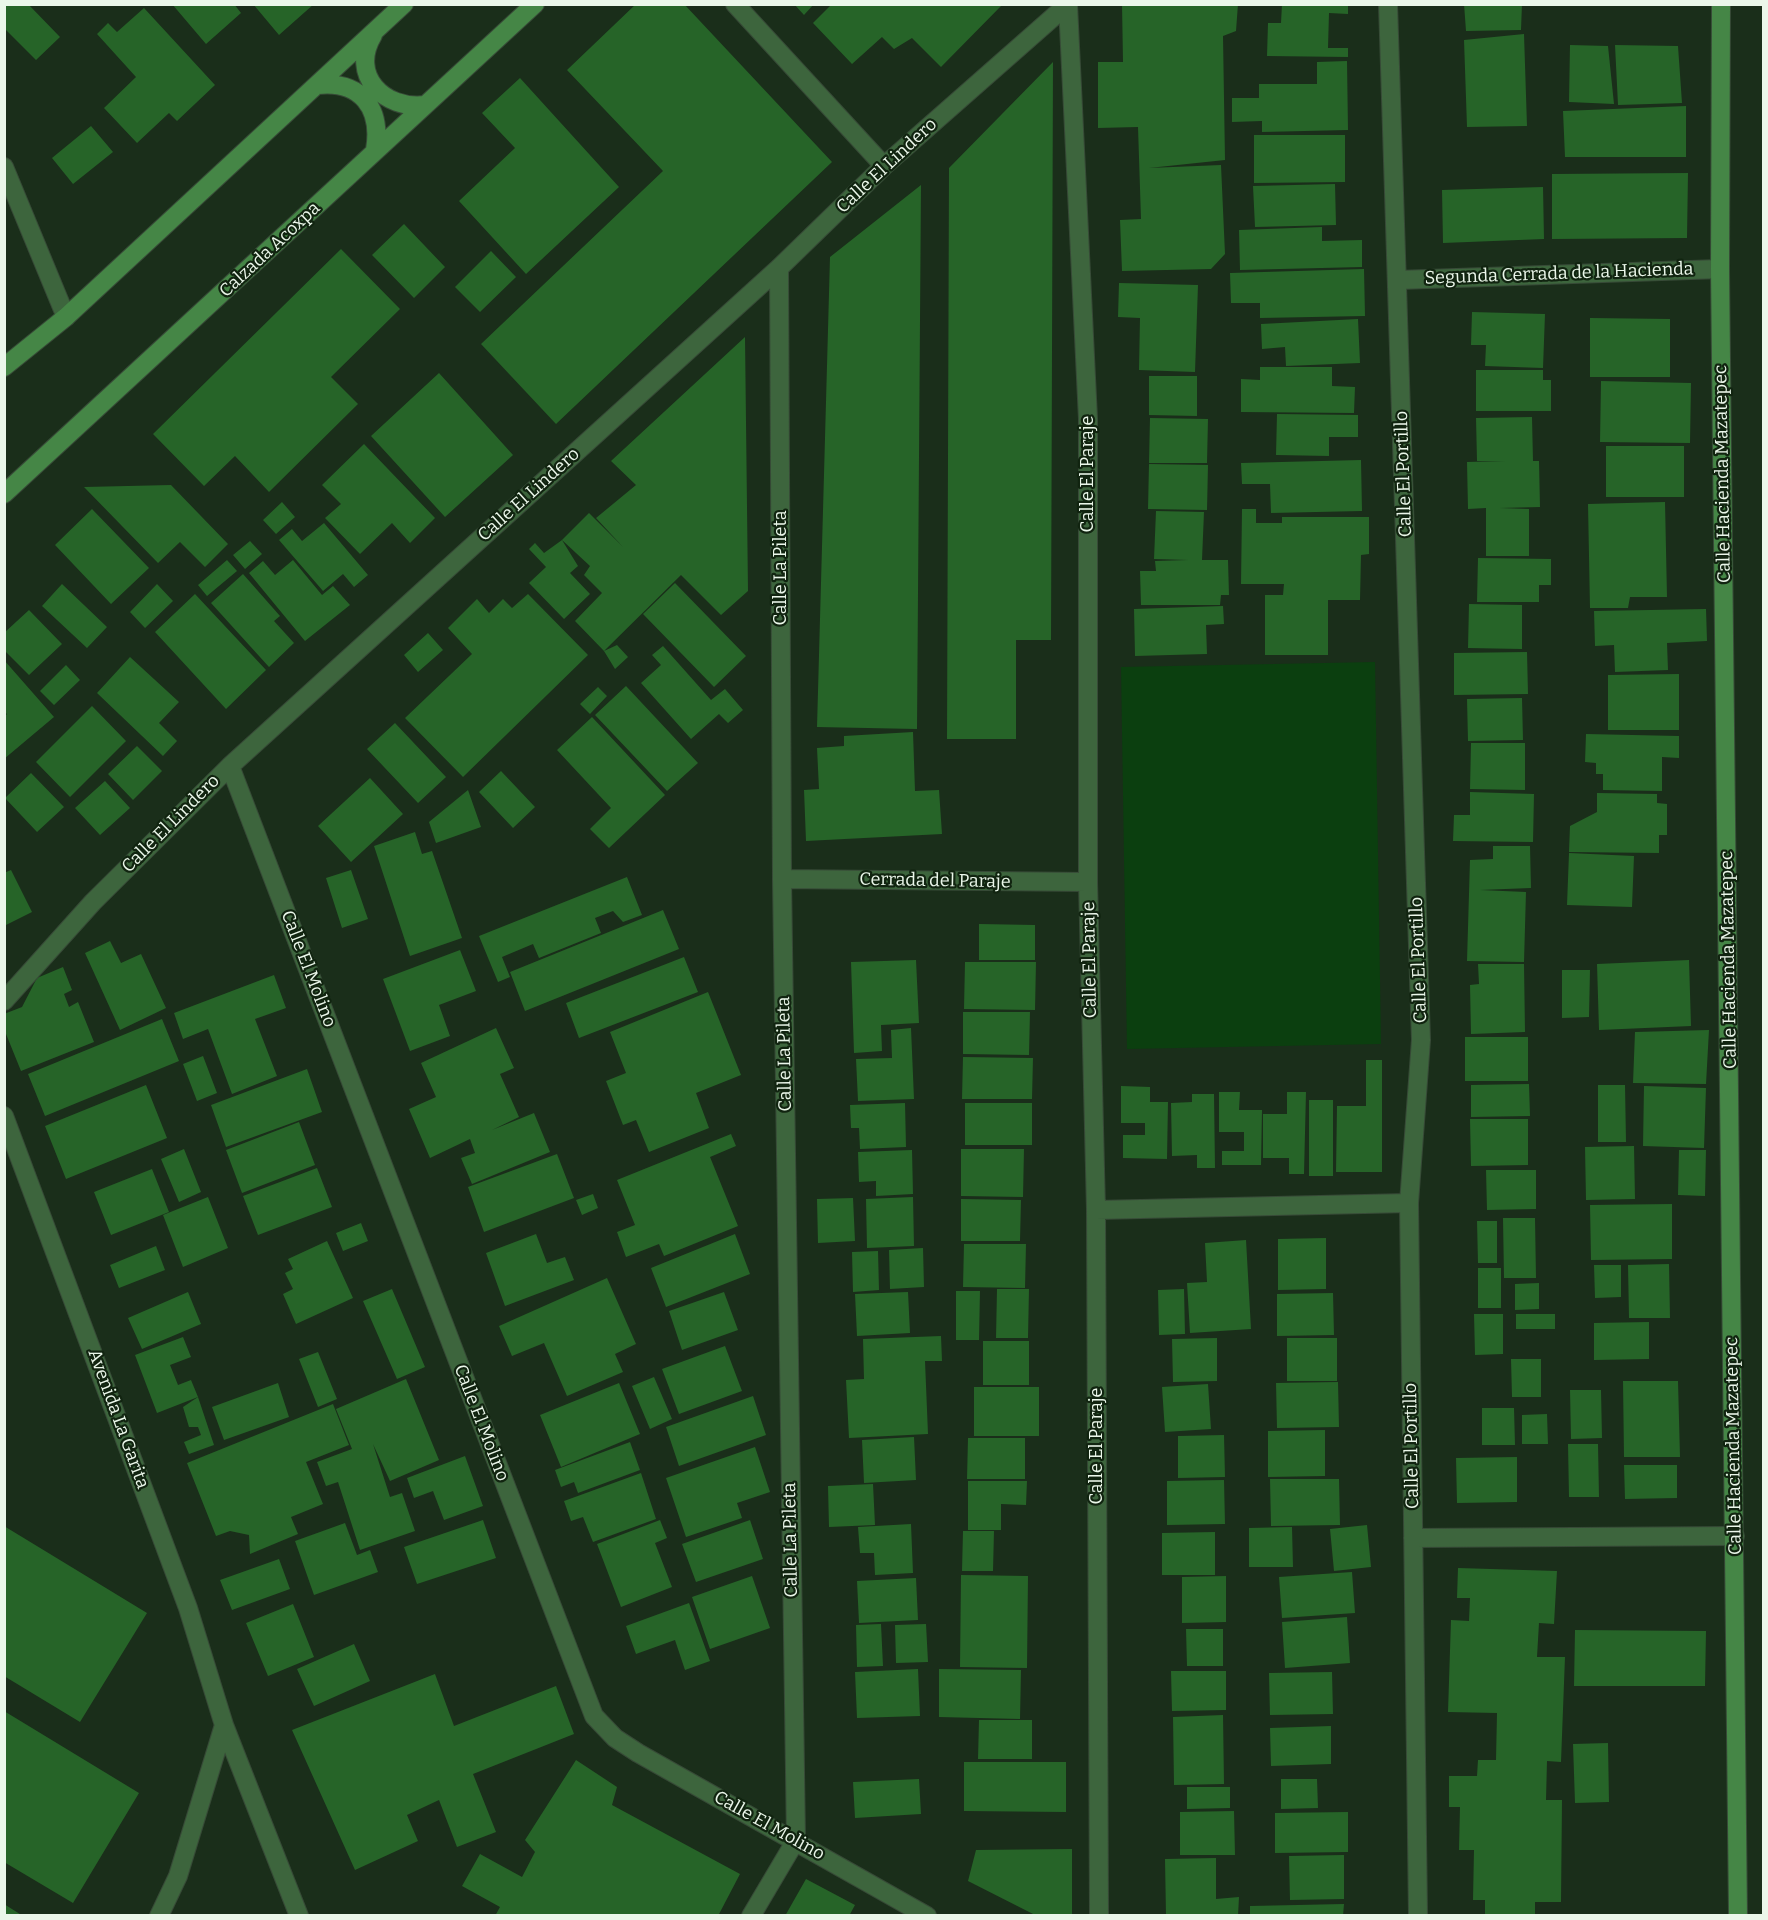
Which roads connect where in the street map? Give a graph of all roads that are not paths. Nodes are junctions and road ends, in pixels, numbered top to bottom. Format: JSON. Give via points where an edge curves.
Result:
{"nodes":[{"id":1,"x":404,"y":4,"type":"edge"},
{"id":2,"x":535,"y":4,"type":"edge"},
{"id":3,"x":735,"y":4,"type":"edge"},
{"id":4,"x":1388,"y":4,"type":"edge"},
{"id":5,"x":1721,"y":4,"type":"edge"},
{"id":6,"x":1068,"y":5,"type":"edge"},
{"id":7,"x":375,"y":31,"type":"junction"},
{"id":8,"x":317,"y":85,"type":"junction"},
{"id":9,"x":425,"y":105,"type":"junction"},
{"id":10,"x":375,"y":150,"type":"junction"},
{"id":11,"x":884,"y":166,"type":"junction"},
{"id":12,"x":4,"y":167,"type":"edge"},
{"id":13,"x":779,"y":268,"type":"junction"},
{"id":14,"x":1720,"y":270,"type":"junction"},
{"id":15,"x":1398,"y":280,"type":"junction"},
{"id":16,"x":66,"y":317,"type":"junction"},
{"id":17,"x":4,"y":367,"type":"edge"},
{"id":18,"x":4,"y":494,"type":"edge"},
{"id":19,"x":230,"y":766,"type":"junction"},
{"id":20,"x":782,"y":879,"type":"junction"},
{"id":21,"x":1088,"y":882,"type":"junction"},
{"id":22,"x":4,"y":1001,"type":"edge"},
{"id":23,"x":4,"y":1116,"type":"edge"},
{"id":24,"x":1409,"y":1203,"type":"junction"},
{"id":25,"x":1096,"y":1210,"type":"junction"},
{"id":26,"x":1736,"y":1536,"type":"junction"},
{"id":27,"x":1413,"y":1538,"type":"junction"},
{"id":28,"x":224,"y":1725,"type":"junction"},
{"id":29,"x":796,"y":1840,"type":"junction"},
{"id":30,"x":159,"y":1916,"type":"edge"},
{"id":31,"x":299,"y":1916,"type":"edge"},
{"id":32,"x":751,"y":1916,"type":"edge"},
{"id":33,"x":927,"y":1916,"type":"edge"},
{"id":34,"x":1099,"y":1916,"type":"edge"},
{"id":35,"x":1418,"y":1916,"type":"edge"},
{"id":36,"x":1738,"y":1916,"type":"edge"}],
"edges":[{"from":1,"to":7,"type":"street"},
{"from":2,"to":9,"type":"street","name":"Calzada Acoxpa"},
{"from":3,"to":11,"type":"street"},
{"from":4,"to":15,"type":"street","name":"Calle El Portillo"},
{"from":5,"to":14,"type":"street","name":"Calle Hacienda Mazatepec"},
{"from":6,"to":11,"type":"street","name":"Calle El Lindero"},
{"from":6,"to":21,"type":"street","name":"Calle El Paraje","via":[[1088,419]]},
{"from":7,"to":8,"type":"street"},
{"from":7,"to":9,"type":"street","via":[[366,56],[370,81],[378,92],[400,105]]},
{"from":8,"to":10,"type":"street","via":[[344,86],[367,101],[376,125]]},
{"from":8,"to":16,"type":"street"},
{"from":9,"to":10,"type":"street","name":"Calzada Acoxpa"},
{"from":10,"to":18,"type":"street","name":"Calzada Acoxpa"},
{"from":11,"to":13,"type":"street","name":"Calle El Lindero"},
{"from":12,"to":16,"type":"street"},
{"from":13,"to":19,"type":"street","name":"Calle El Lindero"},
{"from":13,"to":20,"type":"street","name":"Calle La Pileta"},
{"from":14,"to":15,"type":"street","name":"Segunda Cerrada de la Hacienda"},
{"from":14,"to":26,"type":"street","name":"Calle Hacienda Mazatepec"},
{"from":15,"to":24,"type":"street","name":"Calle El Portillo","via":[[1421,1040]]},
{"from":16,"to":17,"type":"street"},
{"from":19,"to":22,"type":"street","name":"Calle El Lindero","via":[[93,902]]},
{"from":19,"to":29,"type":"street","name":"Calle El Molino","via":[[594,1716],[615,1738]]},
{"from":20,"to":21,"type":"street","name":"Cerrada del Paraje"},
{"from":20,"to":29,"type":"street","name":"Calle La Pileta"},
{"from":21,"to":25,"type":"street","name":"Calle El Paraje"},
{"from":23,"to":28,"type":"street","name":"Avenida La Garita","via":[[188,1608]]},
{"from":24,"to":25,"type":"street"},
{"from":24,"to":27,"type":"street","name":"Calle El Portillo"},
{"from":25,"to":34,"type":"street","name":"Calle El Paraje"},
{"from":26,"to":27,"type":"street"},
{"from":26,"to":36,"type":"street","name":"Calle Hacienda Mazatepec"},
{"from":27,"to":35,"type":"street","name":"Calle El Portillo"},
{"from":28,"to":30,"type":"street","via":[[178,1876]]},
{"from":28,"to":31,"type":"street","name":"Avenida La Garita"},
{"from":29,"to":32,"type":"street"},
{"from":29,"to":33,"type":"street","name":"Calle El Molino"}]}
